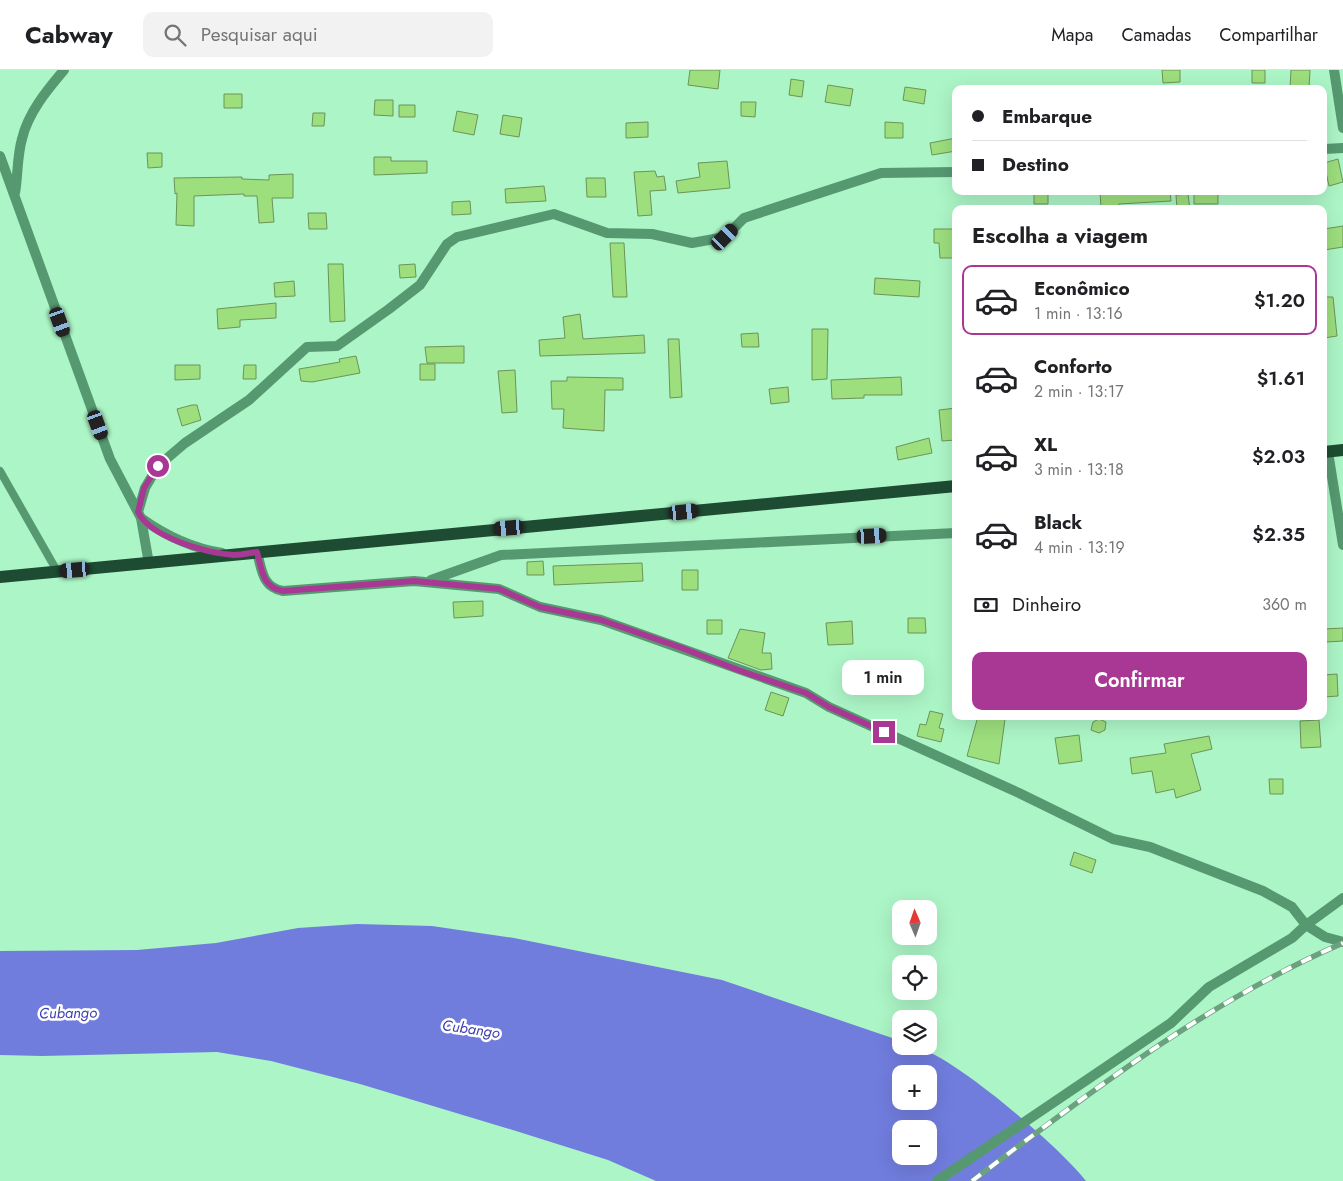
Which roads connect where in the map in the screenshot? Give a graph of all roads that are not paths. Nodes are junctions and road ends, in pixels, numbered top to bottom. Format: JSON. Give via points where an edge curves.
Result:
{"nodes":[{"id":1,"x":64,"y":70,"type":"edge"},
{"id":2,"x":1334,"y":70,"type":"edge"},
{"id":3,"x":1343,"y":128,"type":"edge"},
{"id":4,"x":1343,"y":148,"type":"edge"},
{"id":5,"x":1327,"y":149,"type":"edge"},
{"id":6,"x":0,"y":156,"type":"edge"},
{"id":7,"x":952,"y":172,"type":"edge"},
{"id":8,"x":15,"y":193,"type":"junction"},
{"id":9,"x":1343,"y":450,"type":"edge"},
{"id":10,"x":1327,"y":452,"type":"edge"},
{"id":11,"x":1327,"y":457,"type":"edge"},
{"id":12,"x":0,"y":471,"type":"edge"},
{"id":13,"x":952,"y":486,"type":"edge"},
{"id":14,"x":1327,"y":500,"type":"edge"},
{"id":15,"x":1335,"y":501,"type":"junction"},
{"id":16,"x":139,"y":515,"type":"junction"},
{"id":17,"x":952,"y":532,"type":"edge"},
{"id":18,"x":1343,"y":545,"type":"edge"},
{"id":19,"x":257,"y":552,"type":"junction"},
{"id":20,"x":235,"y":555,"type":"junction"},
{"id":21,"x":149,"y":564,"type":"junction"},
{"id":22,"x":57,"y":571,"type":"junction"},
{"id":23,"x":0,"y":577,"type":"edge"},
{"id":24,"x":427,"y":581,"type":"junction"},
{"id":25,"x":1343,"y":898,"type":"edge"},
{"id":26,"x":1306,"y":925,"type":"junction"},
{"id":27,"x":1343,"y":942,"type":"edge"},
{"id":28,"x":937,"y":1181,"type":"edge"}],
"edges":[{"from":1,"to":8,"type":"street","via":[[42,98],[21,140]]},
{"from":2,"to":3,"type":"street"},
{"from":4,"to":5,"type":"street"},
{"from":6,"to":8,"type":"street"},
{"from":7,"to":16,"type":"street","via":[[881,173],[744,218],[725,237],[692,243],[652,234],[606,233],[554,214],[457,237],[447,244],[420,285],[408,295],[337,346],[307,347],[249,400],[158,466],[144,488]]},
{"from":8,"to":16,"type":"street","via":[[110,460]]},
{"from":9,"to":10,"type":"main road"},
{"from":11,"to":15,"type":"street"},
{"from":12,"to":22,"type":"lane"},
{"from":13,"to":19,"type":"main road"},
{"from":14,"to":15,"type":"street"},
{"from":15,"to":18,"type":"street"},
{"from":16,"to":20,"type":"street","via":[[162,533],[199,550]]},
{"from":16,"to":21,"type":"street"},
{"from":17,"to":24,"type":"street","via":[[502,555]]},
{"from":19,"to":20,"type":"main road"},
{"from":19,"to":24,"type":"street","via":[[265,582],[283,591]]},
{"from":20,"to":21,"type":"main road"},
{"from":21,"to":22,"type":"main road"},
{"from":22,"to":23,"type":"main road"},
{"from":24,"to":26,"type":"street","via":[[499,589],[540,607],[601,620],[806,693],[829,707],[1019,793],[1113,840],[1150,846],[1263,891],[1292,907]]},
{"from":25,"to":26,"type":"street"},
{"from":26,"to":27,"type":"street","via":[[1325,937]]},
{"from":26,"to":28,"type":"street","via":[[1292,938],[1209,987],[1171,1023]]}]}
